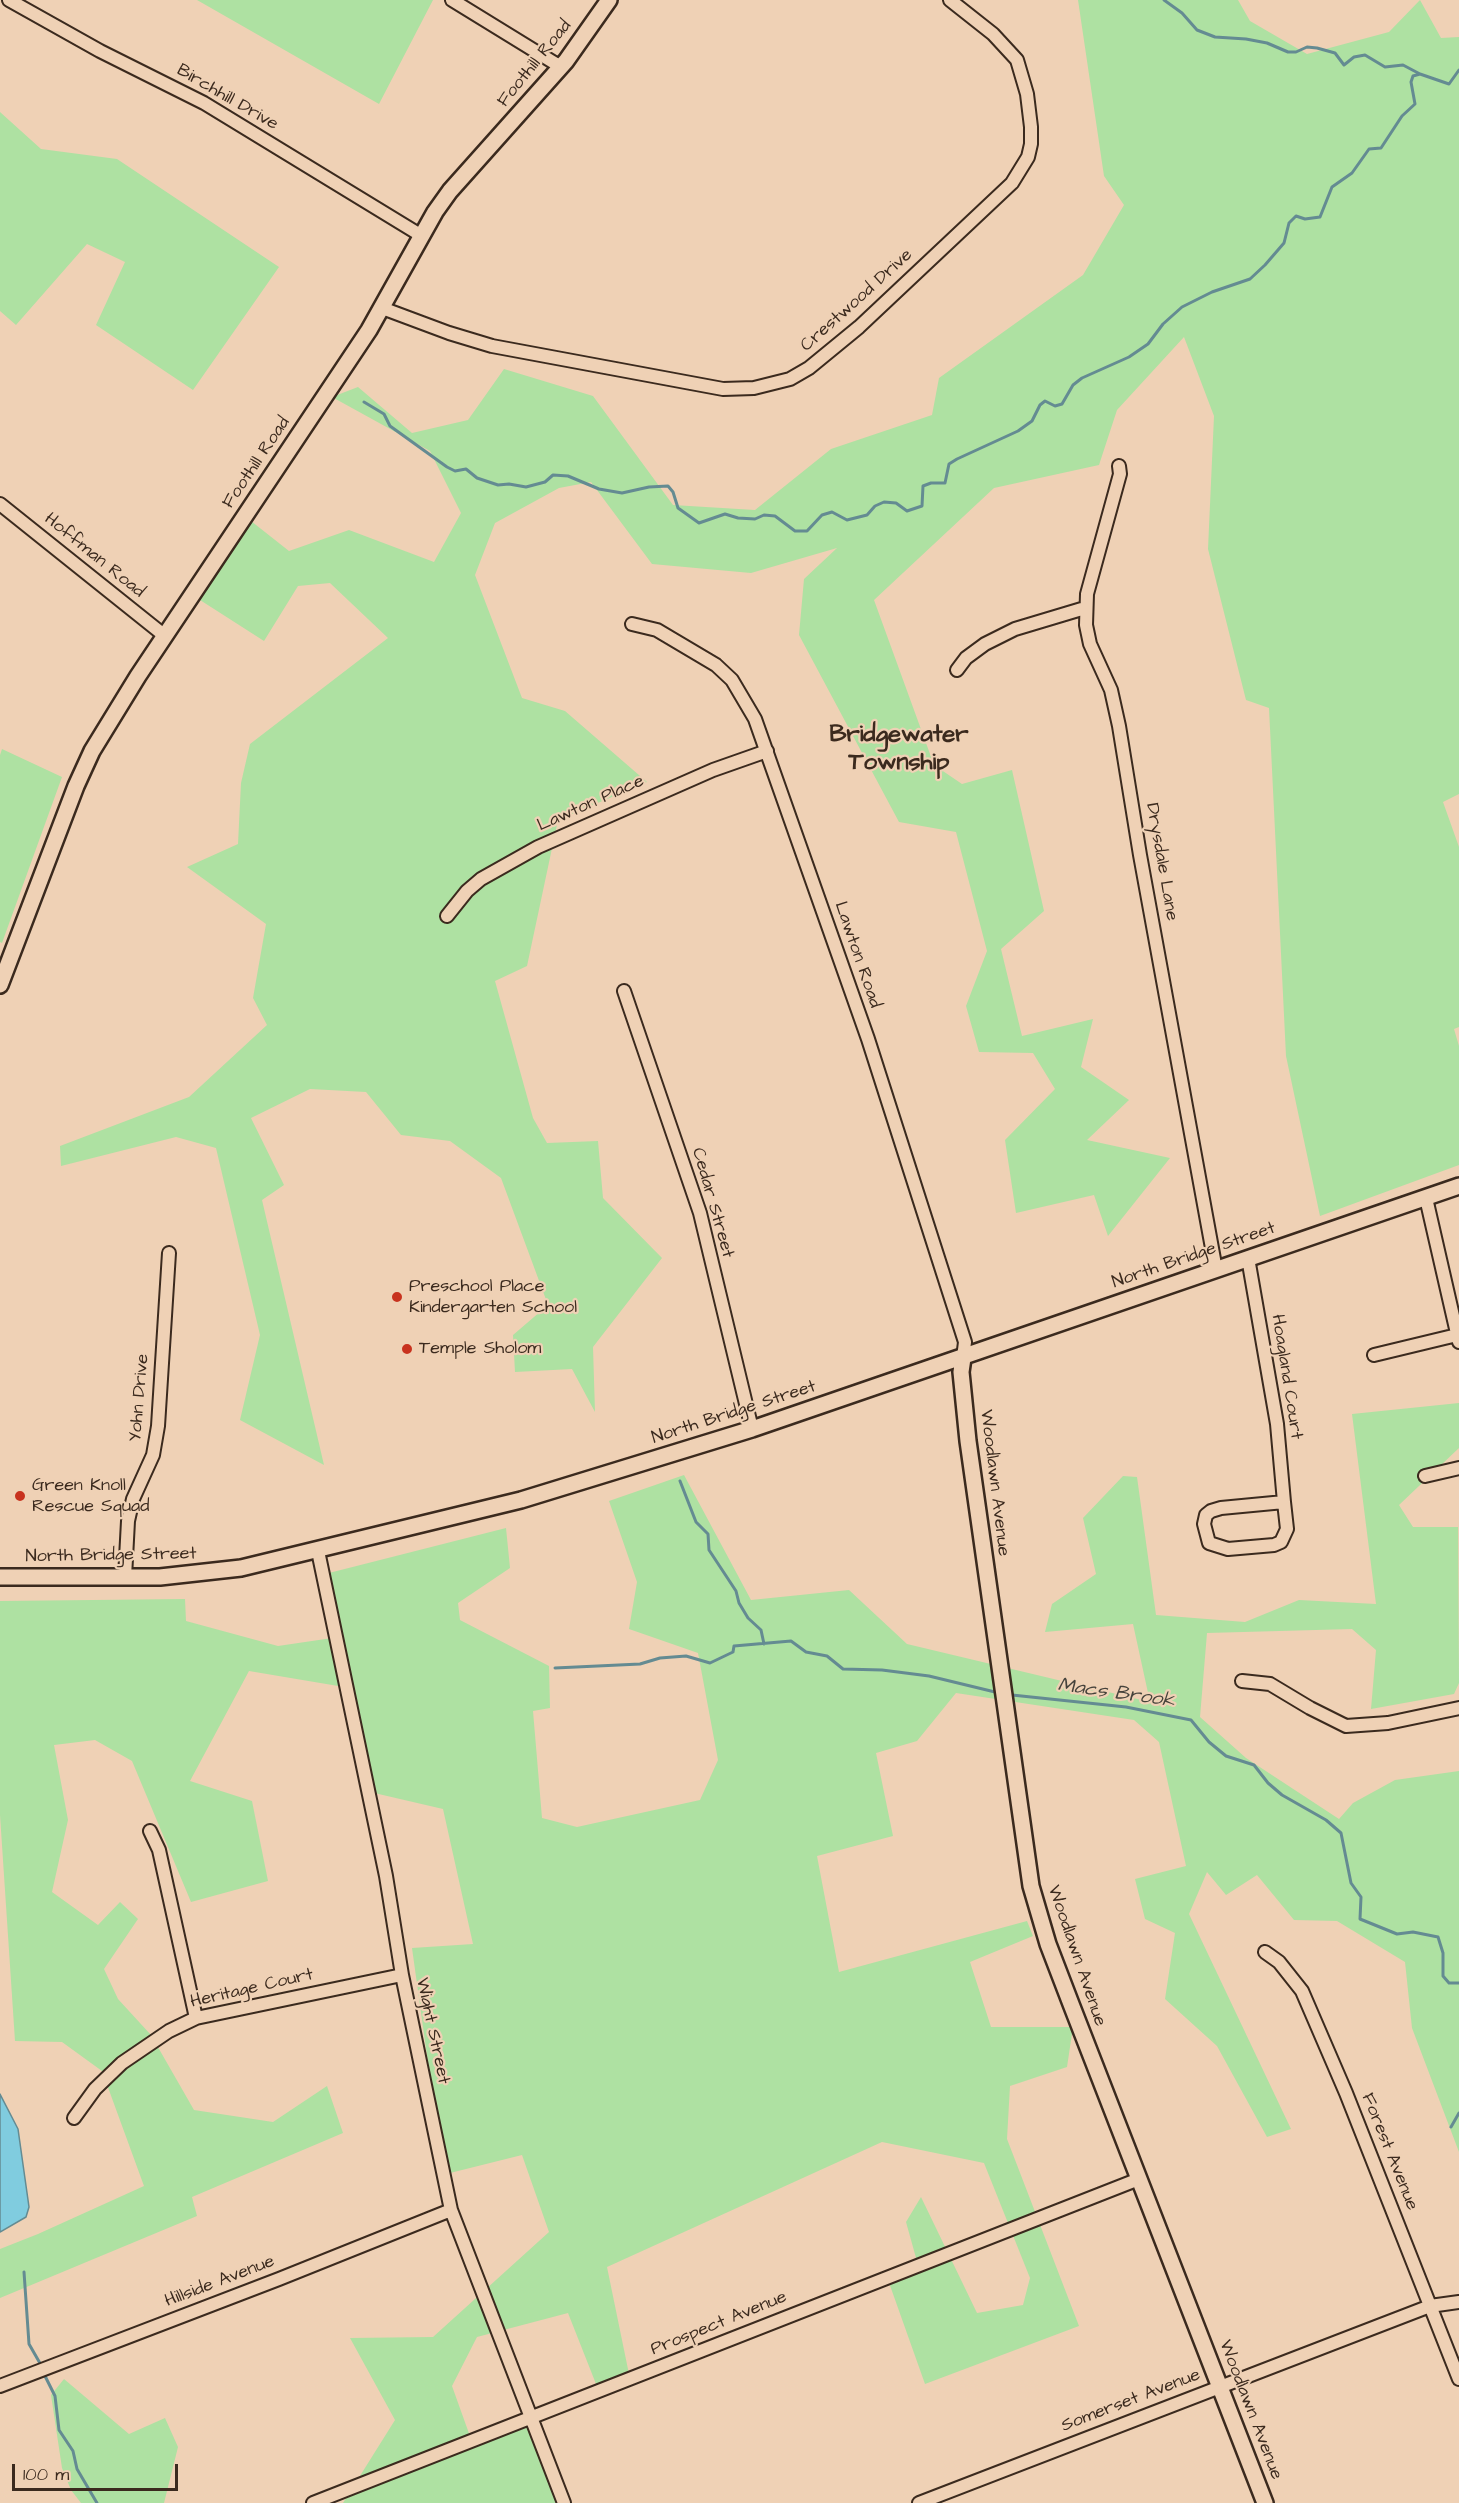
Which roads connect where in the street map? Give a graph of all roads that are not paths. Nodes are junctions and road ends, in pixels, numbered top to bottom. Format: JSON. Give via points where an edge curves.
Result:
{"nodes":[{"id":1,"x":9,"y":0,"type":"edge"},
{"id":2,"x":452,"y":0,"type":"edge"},
{"id":3,"x":609,"y":0,"type":"edge"},
{"id":4,"x":950,"y":0,"type":"edge"},
{"id":5,"x":561,"y":67,"type":"junction"},
{"id":6,"x":422,"y":236,"type":"junction"},
{"id":7,"x":382,"y":308,"type":"junction"},
{"id":8,"x":1119,"y":466,"type":"dead end"},
{"id":9,"x":0,"y":504,"type":"edge"},
{"id":10,"x":1085,"y":608,"type":"junction"},
{"id":11,"x":632,"y":624,"type":"dead end"},
{"id":12,"x":165,"y":636,"type":"junction"},
{"id":13,"x":957,"y":670,"type":"dead end"},
{"id":14,"x":767,"y":751,"type":"junction"},
{"id":15,"x":447,"y":916,"type":"dead end"},
{"id":16,"x":6,"y":957,"type":"edge"},
{"id":17,"x":0,"y":984,"type":"edge"},
{"id":18,"x":624,"y":991,"type":"dead end"},
{"id":19,"x":1459,"y":1186,"type":"edge"},
{"id":20,"x":1426,"y":1198,"type":"junction"},
{"id":21,"x":169,"y":1253,"type":"dead end"},
{"id":22,"x":1248,"y":1258,"type":"junction"},
{"id":23,"x":1216,"y":1269,"type":"junction"},
{"id":24,"x":1458,"y":1339,"type":"edge"},
{"id":25,"x":1374,"y":1355,"type":"dead end"},
{"id":26,"x":963,"y":1358,"type":"junction"},
{"id":27,"x":752,"y":1429,"type":"junction"},
{"id":28,"x":1459,"y":1468,"type":"edge"},
{"id":29,"x":1425,"y":1476,"type":"dead end"},
{"id":30,"x":1284,"y":1502,"type":"junction"},
{"id":31,"x":318,"y":1551,"type":"junction"},
{"id":32,"x":0,"y":1577,"type":"edge"},
{"id":33,"x":125,"y":1577,"type":"junction"},
{"id":34,"x":1242,"y":1681,"type":"dead end"},
{"id":35,"x":1459,"y":1708,"type":"edge"},
{"id":36,"x":150,"y":1831,"type":"dead end"},
{"id":37,"x":1265,"y":1952,"type":"dead end"},
{"id":38,"x":402,"y":1975,"type":"junction"},
{"id":39,"x":196,"y":2018,"type":"junction"},
{"id":40,"x":74,"y":2118,"type":"dead end"},
{"id":41,"x":1138,"y":2179,"type":"junction"},
{"id":42,"x":451,"y":2210,"type":"junction"},
{"id":43,"x":1459,"y":2302,"type":"edge"},
{"id":44,"x":1430,"y":2306,"type":"junction"},
{"id":45,"x":1459,"y":2379,"type":"edge"},
{"id":46,"x":1221,"y":2385,"type":"junction"},
{"id":47,"x":0,"y":2386,"type":"edge"},
{"id":48,"x":530,"y":2420,"type":"junction"},
{"id":49,"x":314,"y":2503,"type":"edge"},
{"id":50,"x":564,"y":2503,"type":"edge"},
{"id":51,"x":919,"y":2503,"type":"edge"},
{"id":52,"x":1265,"y":2503,"type":"edge"}],
"edges":[{"from":1,"to":6,"type":"street","name":"Birchhill Drive","via":[[100,51],[204,102]]},
{"from":2,"to":5,"type":"street"},
{"from":3,"to":5,"type":"street","name":"Foothill Road"},
{"from":4,"to":7,"type":"street","name":"Crestwood Drive","via":[[993,34],[1017,60],[1031,127],[1028,157],[1012,183],[859,327],[790,379],[754,388],[723,389],[512,351]]},
{"from":5,"to":6,"type":"street","name":"Foothill Road","via":[[450,190]]},
{"from":6,"to":7,"type":"street","name":"Foothill Road"},
{"from":7,"to":12,"type":"street","name":"Foothill Road"},
{"from":8,"to":10,"type":"street","name":"Drysdale Lane"},
{"from":9,"to":12,"type":"street","name":"Hoffman Road"},
{"from":10,"to":13,"type":"street","via":[[1015,629],[985,644]]},
{"from":10,"to":23,"type":"street","name":"Drysdale Lane","via":[[1090,644],[1111,690],[1119,726]]},
{"from":11,"to":14,"type":"street","name":"Lawton Road","via":[[657,630],[716,665],[732,680],[755,719]]},
{"from":12,"to":16,"type":"street","name":"Foothill Road","via":[[92,751]]},
{"from":14,"to":15,"type":"street","name":"Lawton Place","via":[[713,770],[538,847],[481,879]]},
{"from":14,"to":26,"type":"street","name":"Lawton Road","via":[[868,1039],[965,1342]]},
{"from":16,"to":17,"type":"street","name":"Foothill Road"},
{"from":18,"to":27,"type":"street","name":"Cedar Street","via":[[700,1214]]},
{"from":19,"to":20,"type":"street","name":"North Bridge Street"},
{"from":20,"to":22,"type":"street","name":"North Bridge Street"},
{"from":20,"to":24,"type":"street"},
{"from":21,"to":33,"type":"street","name":"Yohn Drive","via":[[155,1444],[128,1521]]},
{"from":22,"to":23,"type":"street","name":"North Bridge Street"},
{"from":22,"to":30,"type":"street","name":"Hoagland Court","via":[[1277,1424]]},
{"from":23,"to":26,"type":"street","name":"North Bridge Street"},
{"from":24,"to":25,"type":"street"},
{"from":26,"to":27,"type":"street","name":"North Bridge Street"},
{"from":26,"to":41,"type":"street","name":"Woodlawn Avenue","via":[[961,1372],[970,1452],[1031,1886],[1048,1944]]},
{"from":27,"to":31,"type":"street","name":"North Bridge Street","via":[[521,1500]]},
{"from":28,"to":29,"type":"street"},
{"from":30,"to":30,"type":"street","name":"Hoagland Court","via":[[1210,1511],[1204,1524],[1209,1544],[1228,1549],[1281,1542],[1287,1529]]},
{"from":31,"to":33,"type":"street","name":"North Bridge Street","via":[[199,1574]]},
{"from":31,"to":38,"type":"street","name":"Wight Street"},
{"from":32,"to":33,"type":"street","name":"North Bridge Street"},
{"from":34,"to":35,"type":"street","via":[[1270,1684],[1346,1726],[1388,1723]]},
{"from":36,"to":39,"type":"street","via":[[159,1850]]},
{"from":37,"to":44,"type":"street","name":"Forest Avenue","via":[[1280,1962],[1302,1991]]},
{"from":38,"to":39,"type":"street","name":"Heritage Court"},
{"from":38,"to":42,"type":"street","name":"Wight Street"},
{"from":39,"to":40,"type":"street","name":"Heritage Court","via":[[122,2063],[95,2089]]},
{"from":41,"to":46,"type":"street","name":"Woodlawn Avenue"},
{"from":41,"to":48,"type":"street","name":"Prospect Avenue"},
{"from":42,"to":47,"type":"street","name":"Hillside Avenue"},
{"from":42,"to":48,"type":"street","name":"Wight Street"},
{"from":43,"to":44,"type":"street","name":"Somerset Avenue"},
{"from":44,"to":45,"type":"street","name":"Forest Avenue"},
{"from":44,"to":46,"type":"street","name":"Somerset Avenue"},
{"from":46,"to":51,"type":"street","name":"Somerset Avenue"},
{"from":46,"to":52,"type":"street","name":"Woodlawn Avenue"},
{"from":48,"to":49,"type":"street","name":"Prospect Avenue"},
{"from":48,"to":50,"type":"street","name":"Wight Street"}]}
